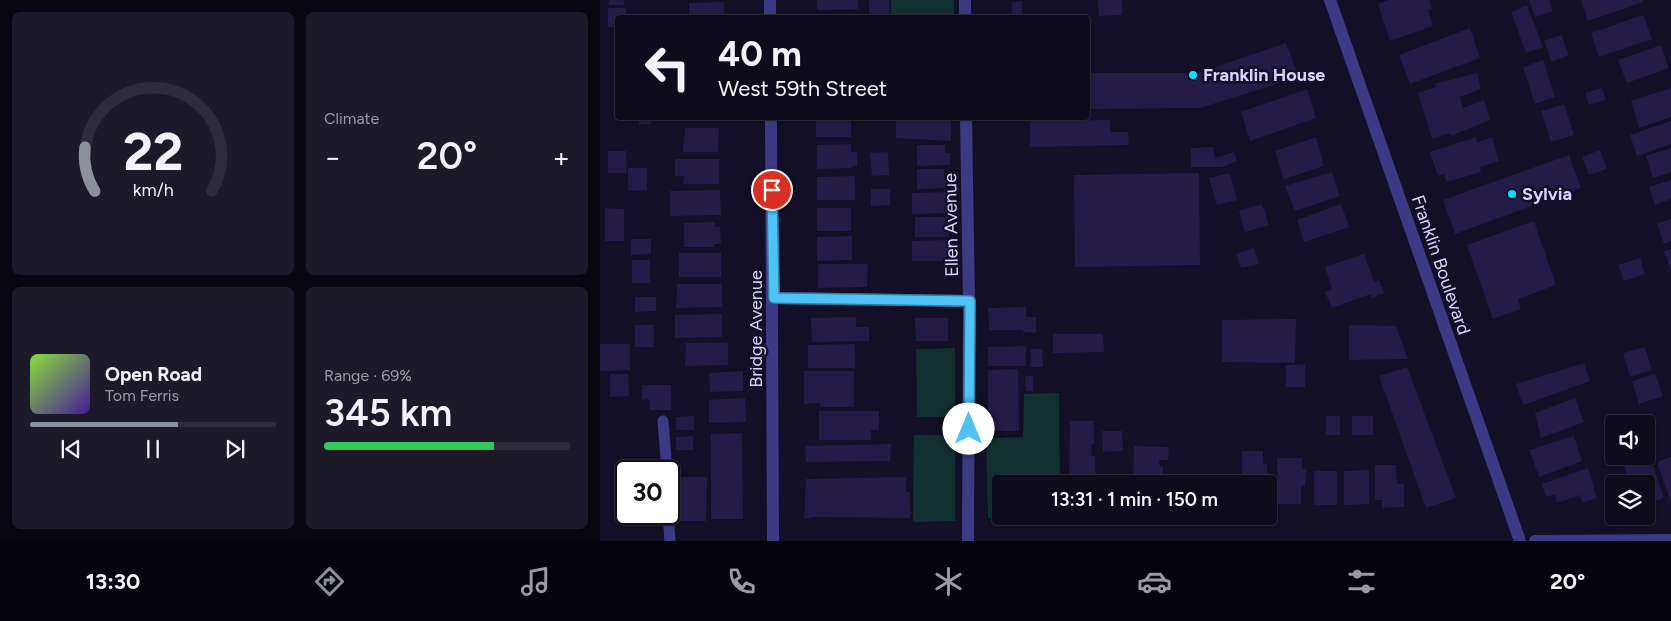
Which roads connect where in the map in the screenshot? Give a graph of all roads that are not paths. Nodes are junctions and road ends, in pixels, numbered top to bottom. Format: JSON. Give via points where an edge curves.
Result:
{"nodes":[{"id":1,"x":770,"y":0,"type":"edge"},
{"id":2,"x":965,"y":0,"type":"edge"},
{"id":3,"x":1330,"y":0,"type":"edge"},
{"id":4,"x":770,"y":15,"type":"edge"},
{"id":5,"x":965,"y":15,"type":"edge"},
{"id":6,"x":771,"y":120,"type":"edge"},
{"id":7,"x":966,"y":120,"type":"edge"},
{"id":8,"x":774,"y":298,"type":"junction"},
{"id":9,"x":970,"y":301,"type":"junction"},
{"id":10,"x":663,"y":421,"type":"dead end"},
{"id":11,"x":666,"y":460,"type":"edge"},
{"id":12,"x":669,"y":525,"type":"edge"},
{"id":13,"x":1671,"y":540,"type":"edge"},
{"id":14,"x":670,"y":541,"type":"edge"},
{"id":15,"x":774,"y":541,"type":"edge"},
{"id":16,"x":968,"y":541,"type":"edge"},
{"id":17,"x":1520,"y":541,"type":"edge"},
{"id":18,"x":1535,"y":541,"type":"edge"}],
"edges":[{"from":1,"to":4,"type":"street"},
{"from":2,"to":5,"type":"street"},
{"from":3,"to":17,"type":"street","name":"Franklin Boulevard"},
{"from":6,"to":8,"type":"street","name":"Bridge Avenue"},
{"from":7,"to":9,"type":"street","name":"Ellen Avenue"},
{"from":8,"to":9,"type":"street"},
{"from":8,"to":15,"type":"street","name":"Bridge Avenue"},
{"from":9,"to":16,"type":"street","name":"Ellen Avenue"},
{"from":10,"to":11,"type":"lane"},
{"from":12,"to":14,"type":"lane"},
{"from":13,"to":18,"type":"street"}]}
